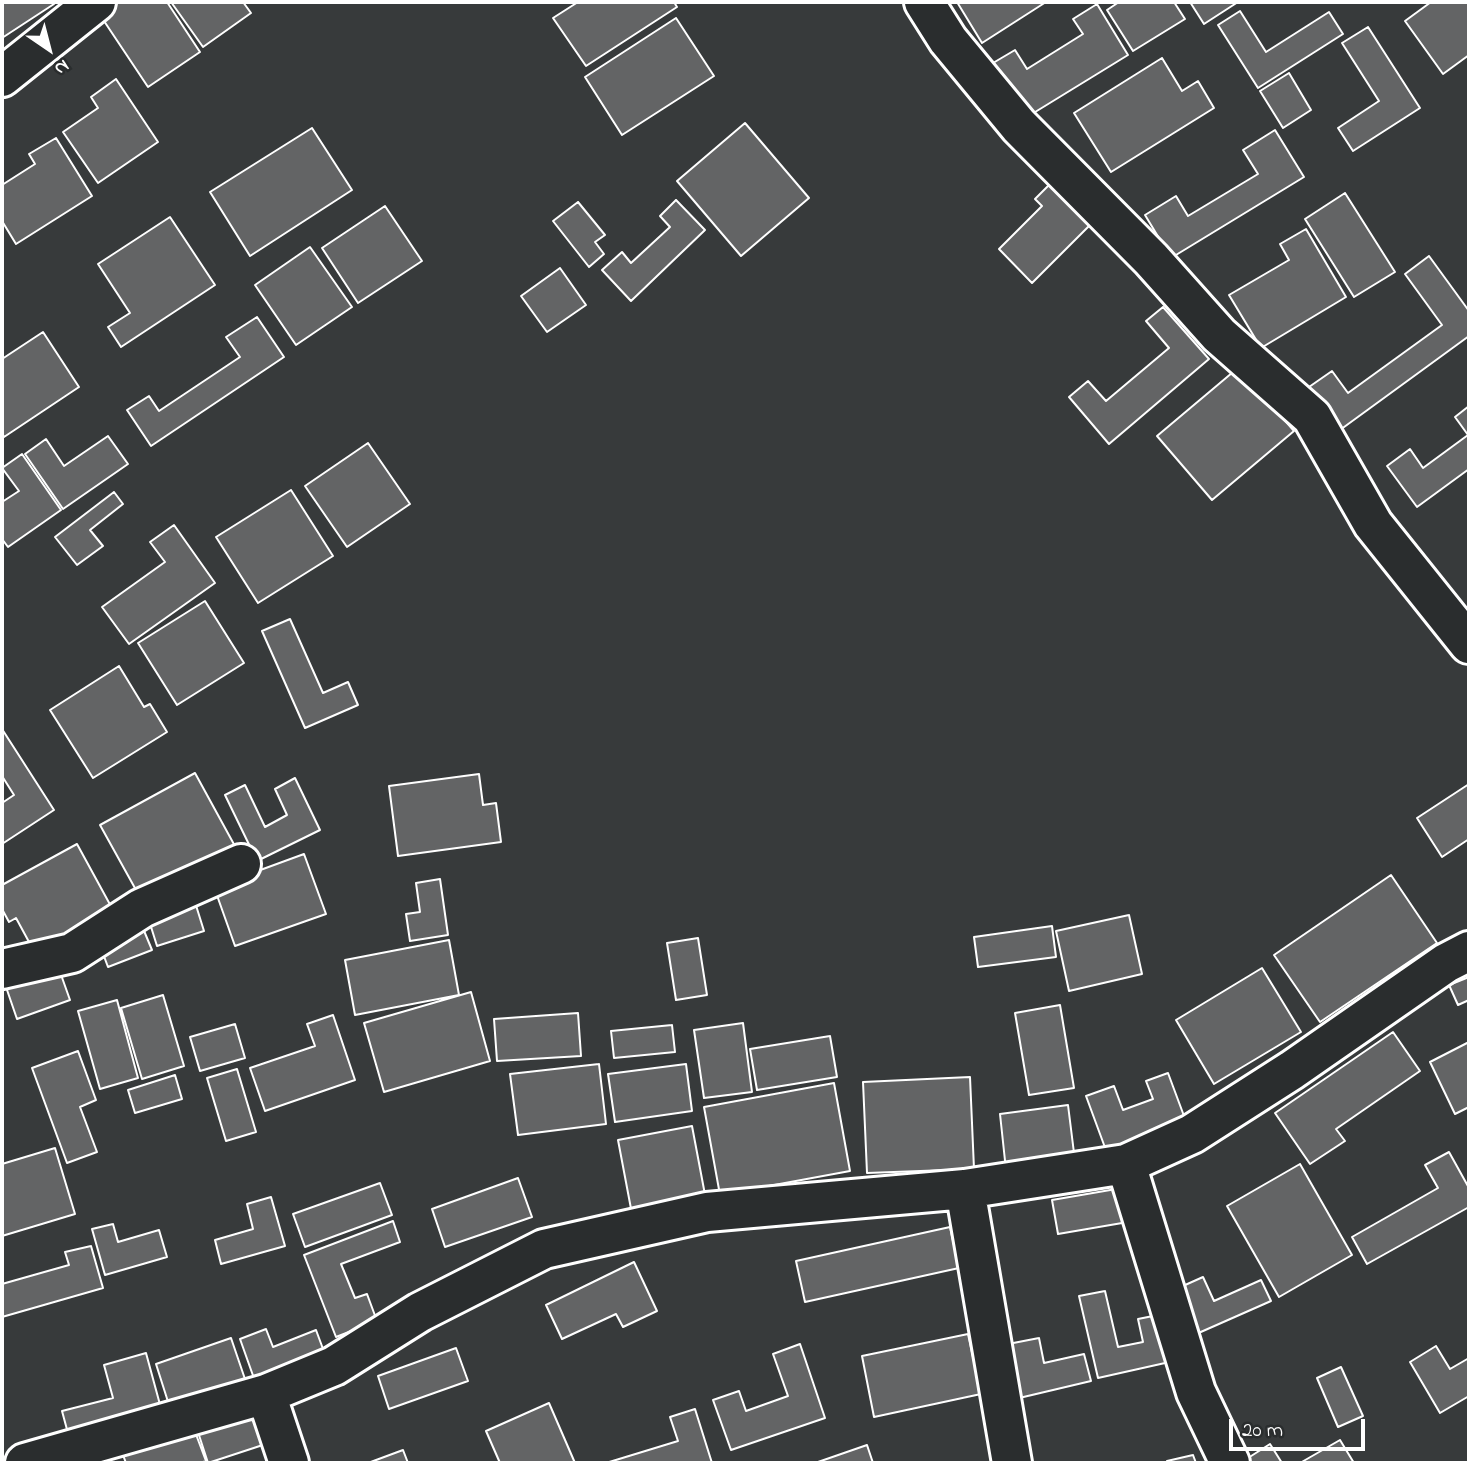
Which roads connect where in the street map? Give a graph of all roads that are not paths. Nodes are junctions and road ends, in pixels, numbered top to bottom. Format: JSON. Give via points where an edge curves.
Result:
{"nodes":[{"id":1,"x":96,"y":2,"type":"edge"},
{"id":2,"x":924,"y":2,"type":"edge"},
{"id":3,"x":2,"y":77,"type":"edge"},
{"id":4,"x":1469,"y":644,"type":"edge"},
{"id":5,"x":241,"y":864,"type":"dead end"},
{"id":6,"x":1469,"y":951,"type":"edge"},
{"id":7,"x":2,"y":969,"type":"edge"},
{"id":8,"x":1126,"y":1164,"type":"junction"},
{"id":9,"x":965,"y":1189,"type":"junction"},
{"id":10,"x":266,"y":1394,"type":"junction"},
{"id":11,"x":26,"y":1463,"type":"edge"},
{"id":12,"x":289,"y":1463,"type":"edge"},
{"id":13,"x":1012,"y":1463,"type":"edge"},
{"id":14,"x":1230,"y":1463,"type":"edge"}],
"edges":[{"from":1,"to":3,"type":"street"},
{"from":2,"to":4,"type":"street","via":[[948,40],[1020,126],[1219,335],[1312,417],[1373,524]]},
{"from":5,"to":7,"type":"street","via":[[142,908],[72,953]]},
{"from":6,"to":8,"type":"street","via":[[1192,1134]]},
{"from":8,"to":9,"type":"street"},
{"from":8,"to":14,"type":"street","via":[[1196,1392]]},
{"from":9,"to":10,"type":"street","via":[[707,1212],[544,1249],[420,1312],[334,1366]]},
{"from":9,"to":13,"type":"street"},
{"from":10,"to":11,"type":"street"},
{"from":10,"to":12,"type":"street"}]}
